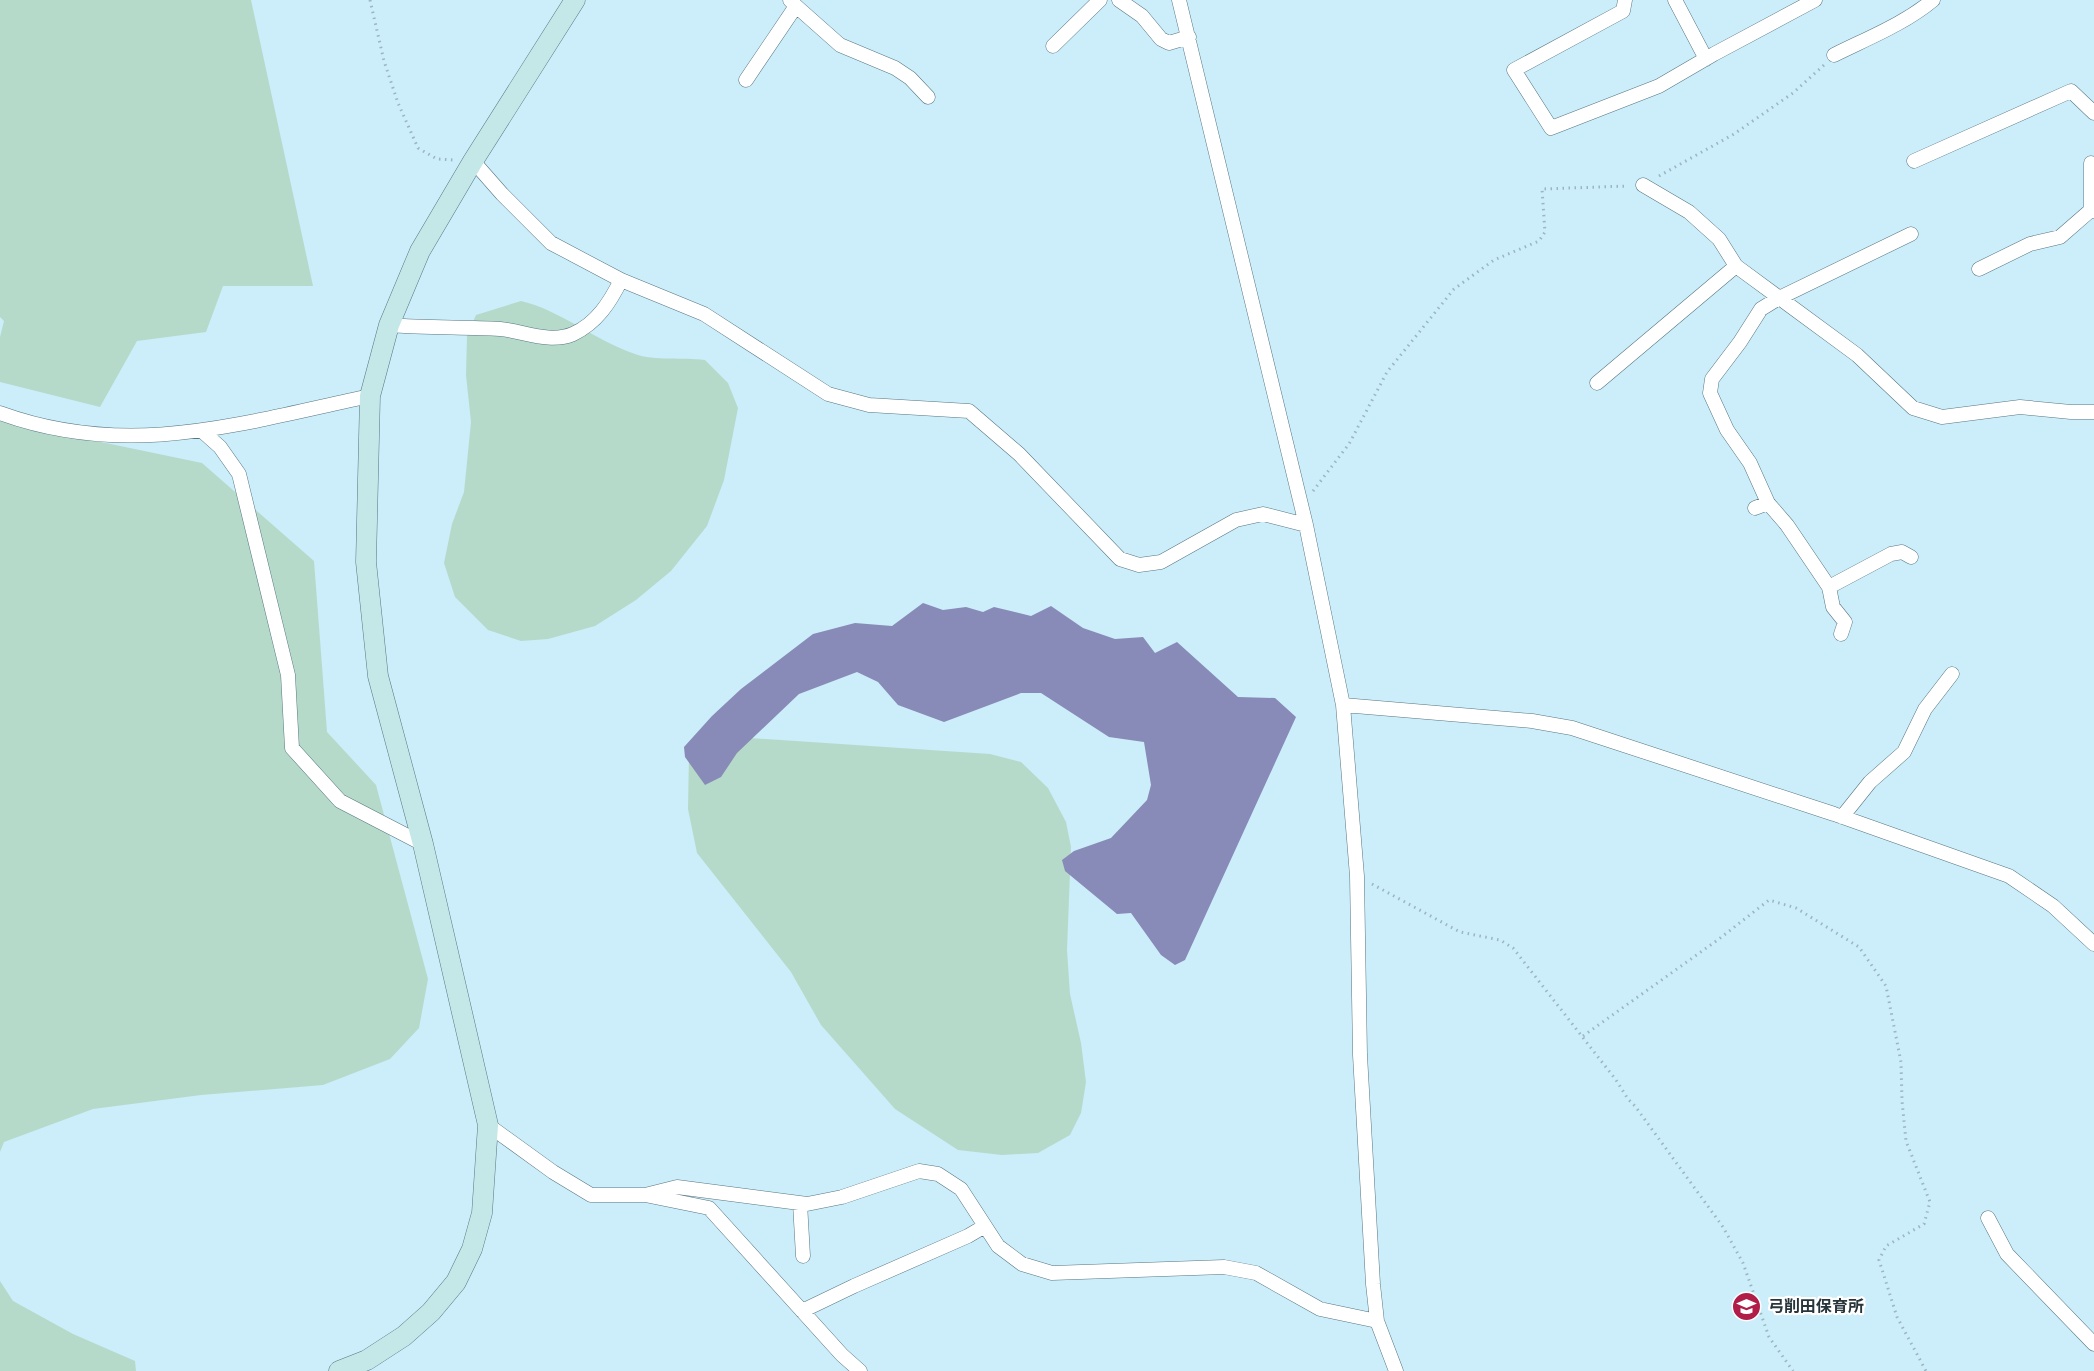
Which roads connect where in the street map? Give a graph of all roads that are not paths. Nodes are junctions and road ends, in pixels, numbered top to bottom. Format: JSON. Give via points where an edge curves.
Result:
{"nodes":[{"id":1,"x":575,"y":0,"type":"edge"},
{"id":2,"x":1100,"y":0,"type":"edge"},
{"id":3,"x":1119,"y":0,"type":"edge"},
{"id":4,"x":1179,"y":0,"type":"edge"},
{"id":5,"x":1625,"y":0,"type":"edge"},
{"id":6,"x":1675,"y":0,"type":"edge"},
{"id":7,"x":1815,"y":0,"type":"edge"},
{"id":8,"x":1933,"y":0,"type":"edge"},
{"id":9,"x":793,"y":3,"type":"edge"},
{"id":10,"x":1189,"y":37,"type":"junction"},
{"id":11,"x":1053,"y":46,"type":"dead end"},
{"id":12,"x":1834,"y":55,"type":"road end"},
{"id":13,"x":1706,"y":58,"type":"junction"},
{"id":14,"x":746,"y":80,"type":"dead end"},
{"id":15,"x":928,"y":97,"type":"dead end"},
{"id":16,"x":2094,"y":113,"type":"edge"},
{"id":17,"x":473,"y":161,"type":"junction"},
{"id":18,"x":1914,"y":161,"type":"dead end"},
{"id":19,"x":2091,"y":163,"type":"dead end"},
{"id":20,"x":1643,"y":185,"type":"road end"},
{"id":21,"x":2093,"y":210,"type":"edge"},
{"id":22,"x":1911,"y":234,"type":"dead end"},
{"id":23,"x":1736,"y":266,"type":"junction"},
{"id":24,"x":1979,"y":269,"type":"dead end"},
{"id":25,"x":621,"y":280,"type":"junction"},
{"id":26,"x":1779,"y":298,"type":"junction"},
{"id":27,"x":389,"y":325,"type":"junction"},
{"id":28,"x":1597,"y":383,"type":"dead end"},
{"id":29,"x":370,"y":396,"type":"junction"},
{"id":30,"x":2094,"y":412,"type":"edge"},
{"id":31,"x":0,"y":413,"type":"edge"},
{"id":32,"x":202,"y":431,"type":"junction"},
{"id":33,"x":1306,"y":525,"type":"junction"},
{"id":34,"x":1911,"y":557,"type":"dead end"},
{"id":35,"x":1829,"y":587,"type":"junction"},
{"id":36,"x":1841,"y":634,"type":"dead end"},
{"id":37,"x":1952,"y":674,"type":"dead end"},
{"id":38,"x":1343,"y":705,"type":"junction"},
{"id":39,"x":1842,"y":817,"type":"junction"},
{"id":40,"x":423,"y":844,"type":"junction"},
{"id":41,"x":2094,"y":944,"type":"edge"},
{"id":42,"x":488,"y":1125,"type":"junction"},
{"id":43,"x":645,"y":1195,"type":"junction"},
{"id":44,"x":800,"y":1203,"type":"junction"},
{"id":45,"x":1988,"y":1218,"type":"dead end"},
{"id":46,"x":985,"y":1226,"type":"junction"},
{"id":47,"x":803,"y":1256,"type":"dead end"},
{"id":48,"x":802,"y":1311,"type":"junction"},
{"id":49,"x":1377,"y":1321,"type":"junction"},
{"id":50,"x":2094,"y":1344,"type":"edge"},
{"id":51,"x":339,"y":1371,"type":"edge"},
{"id":52,"x":860,"y":1371,"type":"edge"},
{"id":53,"x":1396,"y":1371,"type":"edge"}],
"edges":[{"from":1,"to":17,"type":"street"},
{"from":2,"to":11,"type":"street"},
{"from":3,"to":10,"type":"street","via":[[1143,16],[1161,39],[1169,43]]},
{"from":4,"to":10,"type":"street"},
{"from":5,"to":13,"type":"street","via":[[1623,11],[1514,70],[1551,128],[1659,86]]},
{"from":6,"to":13,"type":"street"},
{"from":7,"to":13,"type":"street"},
{"from":8,"to":12,"type":"street","via":[[1902,21]]},
{"from":9,"to":14,"type":"street"},
{"from":9,"to":15,"type":"street","via":[[840,45],[895,68]]},
{"from":10,"to":33,"type":"street"},
{"from":16,"to":18,"type":"street","via":[[2070,91]]},
{"from":17,"to":25,"type":"street","via":[[551,243]]},
{"from":17,"to":27,"type":"street","via":[[420,251]]},
{"from":19,"to":21,"type":"street"},
{"from":20,"to":23,"type":"street","via":[[1689,212],[1719,239]]},
{"from":21,"to":24,"type":"street","via":[[2060,237],[2030,244]]},
{"from":22,"to":26,"type":"street"},
{"from":23,"to":26,"type":"street"},
{"from":23,"to":28,"type":"street"},
{"from":25,"to":27,"type":"street","via":[[607,306],[572,334],[548,337],[502,329]]},
{"from":25,"to":33,"type":"street","via":[[705,314],[828,394],[869,405],[969,411],[1019,454],[1120,559],[1139,565],[1161,562],[1236,520],[1263,514]]},
{"from":26,"to":30,"type":"street","via":[[1857,355],[1913,408],[1942,417],[2020,407]]},
{"from":26,"to":35,"type":"street","via":[[1761,309],[1712,379],[1710,393],[1750,463],[1761,506],[1787,525]]},
{"from":27,"to":29,"type":"street"},
{"from":29,"to":32,"type":"street"},
{"from":29,"to":40,"type":"street","via":[[366,562],[378,676]]},
{"from":31,"to":32,"type":"street","via":[[28,424],[85,435],[136,437]]},
{"from":32,"to":40,"type":"street","via":[[220,447],[239,474],[288,675],[292,748],[340,801]]},
{"from":33,"to":38,"type":"street"},
{"from":34,"to":35,"type":"street","via":[[1902,552],[1891,554]]},
{"from":35,"to":36,"type":"street","via":[[1833,607],[1845,622]]},
{"from":37,"to":39,"type":"street","via":[[1925,708],[1904,752],[1870,782]]},
{"from":38,"to":39,"type":"street","via":[[1572,728]]},
{"from":38,"to":49,"type":"street","via":[[1357,876],[1360,1055]]},
{"from":39,"to":41,"type":"street","via":[[2009,876],[2053,906]]},
{"from":40,"to":42,"type":"street"},
{"from":42,"to":43,"type":"street","via":[[591,1195]]},
{"from":42,"to":51,"type":"street","via":[[482,1213],[472,1249],[456,1282],[404,1336],[367,1360]]},
{"from":43,"to":44,"type":"street","via":[[677,1187]]},
{"from":43,"to":48,"type":"street","via":[[710,1208]]},
{"from":44,"to":46,"type":"street","via":[[842,1197],[918,1171],[938,1174],[962,1189]]},
{"from":44,"to":47,"type":"street"},
{"from":45,"to":50,"type":"street","via":[[2007,1254]]},
{"from":46,"to":48,"type":"street"},
{"from":46,"to":49,"type":"street","via":[[998,1246],[1022,1264],[1052,1273],[1224,1267],[1256,1273],[1320,1309]]},
{"from":48,"to":52,"type":"street"},
{"from":49,"to":53,"type":"street"}]}
